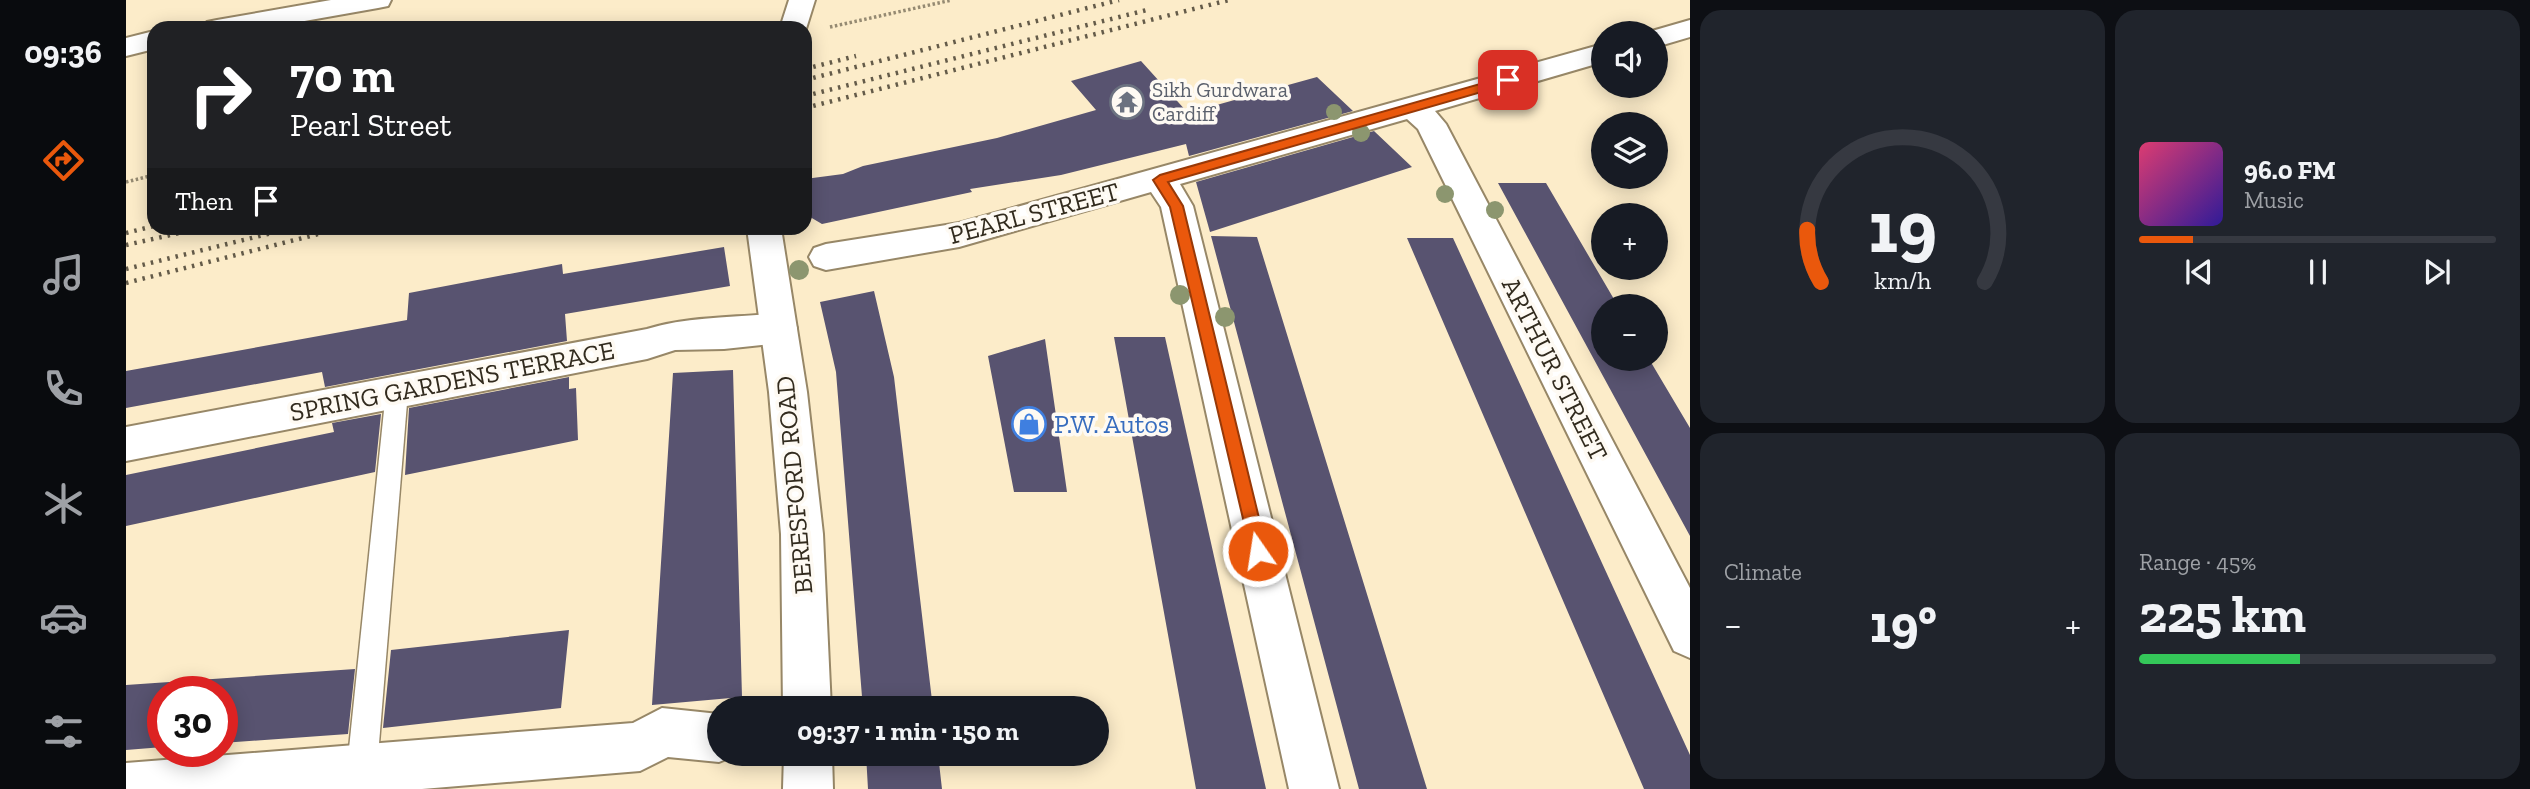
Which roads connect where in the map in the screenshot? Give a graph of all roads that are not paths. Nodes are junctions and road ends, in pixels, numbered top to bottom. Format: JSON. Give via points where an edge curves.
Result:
{"nodes":[{"id":1,"x":378,"y":0,"type":"edge"},
{"id":2,"x":802,"y":0,"type":"edge"},
{"id":3,"x":310,"y":6,"type":"edge"},
{"id":4,"x":247,"y":21,"type":"edge"},
{"id":5,"x":805,"y":21,"type":"edge"},
{"id":6,"x":1690,"y":28,"type":"edge"},
{"id":7,"x":1668,"y":34,"type":"edge"},
{"id":8,"x":147,"y":42,"type":"edge"},
{"id":9,"x":126,"y":47,"type":"edge"},
{"id":10,"x":1591,"y":56,"type":"edge"},
{"id":11,"x":1414,"y":108,"type":"junction"},
{"id":12,"x":1160,"y":180,"type":"junction"},
{"id":13,"x":765,"y":245,"type":"edge"},
{"id":14,"x":826,"y":257,"type":"dead end"},
{"id":15,"x":779,"y":328,"type":"junction"},
{"id":16,"x":397,"y":391,"type":"junction"},
{"id":17,"x":126,"y":444,"type":"edge"},
{"id":18,"x":1690,"y":635,"type":"edge"},
{"id":19,"x":807,"y":696,"type":"edge"},
{"id":20,"x":707,"y":737,"type":"edge"},
{"id":21,"x":808,"y":766,"type":"edge"},
{"id":22,"x":362,"y":768,"type":"junction"},
{"id":23,"x":126,"y":788,"type":"edge"},
{"id":24,"x":808,"y":789,"type":"edge"},
{"id":25,"x":1314,"y":789,"type":"edge"}],
"edges":[{"from":1,"to":3,"type":"street"},
{"from":2,"to":5,"type":"street"},
{"from":3,"to":4,"type":"street"},
{"from":6,"to":7,"type":"street"},
{"from":8,"to":9,"type":"street"},
{"from":10,"to":11,"type":"street","name":"PEARL STREET"},
{"from":11,"to":12,"type":"street","name":"PEARL STREET"},
{"from":11,"to":18,"type":"street","name":"ARTHUR STREET","via":[[1431,124]]},
{"from":12,"to":14,"type":"street","name":"PEARL STREET","via":[[959,235]]},
{"from":12,"to":25,"type":"street","via":[[1177,206]]},
{"from":13,"to":15,"type":"street","name":"BERESFORD ROAD"},
{"from":15,"to":16,"type":"street","name":"SPRING GARDENS TERRACE","via":[[675,335]]},
{"from":15,"to":19,"type":"street","name":"BERESFORD ROAD","via":[[802,534]]},
{"from":16,"to":17,"type":"street","name":"SPRING GARDENS TERRACE"},
{"from":16,"to":22,"type":"lane"},
{"from":20,"to":22,"type":"street","via":[[662,732],[640,747]]},
{"from":21,"to":24,"type":"street"},
{"from":22,"to":23,"type":"street"}]}
